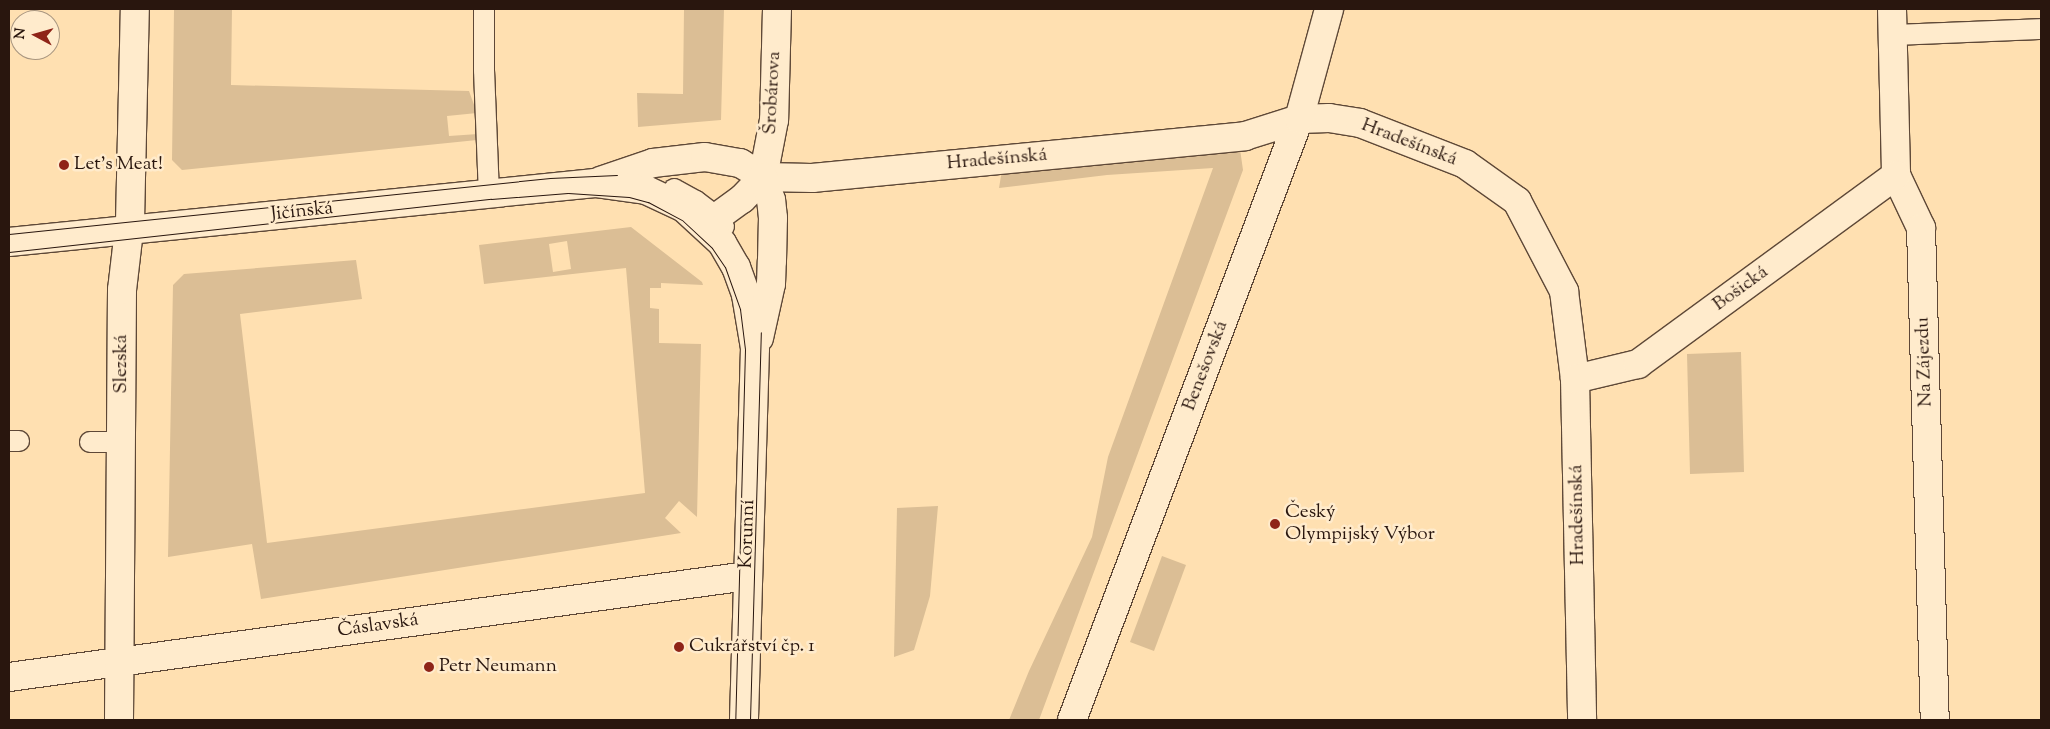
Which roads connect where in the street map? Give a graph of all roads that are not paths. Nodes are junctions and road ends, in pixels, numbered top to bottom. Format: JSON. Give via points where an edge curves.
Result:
{"nodes":[{"id":1,"x":135,"y":9,"type":"edge"},
{"id":2,"x":484,"y":9,"type":"edge"},
{"id":3,"x":777,"y":9,"type":"edge"},
{"id":4,"x":1329,"y":9,"type":"edge"},
{"id":5,"x":1892,"y":22,"type":"edge"},
{"id":6,"x":2041,"y":29,"type":"edge"},
{"id":7,"x":1299,"y":119,"type":"junction"},
{"id":8,"x":1896,"y":175,"type":"junction"},
{"id":9,"x":763,"y":177,"type":"junction"},
{"id":10,"x":606,"y":179,"type":"junction"},
{"id":11,"x":489,"y":193,"type":"junction"},
{"id":12,"x":710,"y":220,"type":"junction"},
{"id":13,"x":129,"y":230,"type":"junction"},
{"id":14,"x":9,"y":242,"type":"edge"},
{"id":15,"x":758,"y":340,"type":"junction"},
{"id":16,"x":1575,"y":379,"type":"junction"},
{"id":17,"x":90,"y":442,"type":"dead end"},
{"id":18,"x":122,"y":442,"type":"junction"},
{"id":19,"x":747,"y":576,"type":"junction"},
{"id":20,"x":119,"y":661,"type":"junction"},
{"id":21,"x":9,"y":678,"type":"edge"},
{"id":22,"x":119,"y":720,"type":"edge"},
{"id":23,"x":744,"y":720,"type":"edge"},
{"id":24,"x":1072,"y":720,"type":"edge"},
{"id":25,"x":1582,"y":720,"type":"edge"},
{"id":26,"x":1935,"y":720,"type":"edge"}],
"edges":[{"from":1,"to":13,"type":"street","name":"Slezská"},
{"from":2,"to":11,"type":"lane"},
{"from":3,"to":9,"type":"street","name":"Šrobárova","via":[[774,120]]},
{"from":4,"to":7,"type":"street","name":"Benešovská"},
{"from":5,"to":6,"type":"lane"},
{"from":5,"to":8,"type":"street","name":"Na Zájezdu"},
{"from":7,"to":9,"type":"street","name":"Hradešínská","via":[[1245,136],[812,178]]},
{"from":7,"to":16,"type":"street","name":"Hradešínská","via":[[1330,118],[1360,123],[1465,164],[1517,202],[1564,291]]},
{"from":7,"to":24,"type":"street","name":"Benešovská"},
{"from":8,"to":16,"type":"street","name":"Bošická","via":[[1638,364]]},
{"from":8,"to":26,"type":"street","name":"Na Zájezdu","via":[[1921,228]]},
{"from":9,"to":10,"type":"street","name":"Jičínská","via":[[740,163],[705,157],[653,164]]},
{"from":9,"to":12,"type":"street","via":[[742,199]]},
{"from":9,"to":15,"type":"street","name":"Korunní","via":[[773,218],[772,261],[771,284]]},
{"from":10,"to":11,"type":"street","name":"Jičínská"},
{"from":10,"to":12,"type":"street","name":"Jičínská","via":[[646,190]]},
{"from":11,"to":13,"type":"street","name":"Jičínská"},
{"from":12,"to":15,"type":"street","name":"Korunní","via":[[736,267]]},
{"from":13,"to":14,"type":"street","name":"Jičínská"},
{"from":13,"to":18,"type":"street","name":"Slezská","via":[[122,290]]},
{"from":15,"to":19,"type":"street","name":"Korunní"},
{"from":16,"to":25,"type":"street","name":"Hradešínská"},
{"from":17,"to":18,"type":"lane"},
{"from":18,"to":20,"type":"street","name":"Slezská"},
{"from":19,"to":20,"type":"street","name":"Čáslavská"},
{"from":19,"to":23,"type":"street","name":"Korunní"},
{"from":20,"to":21,"type":"street","name":"Čáslavská"},
{"from":20,"to":22,"type":"street","name":"Slezská"}]}
